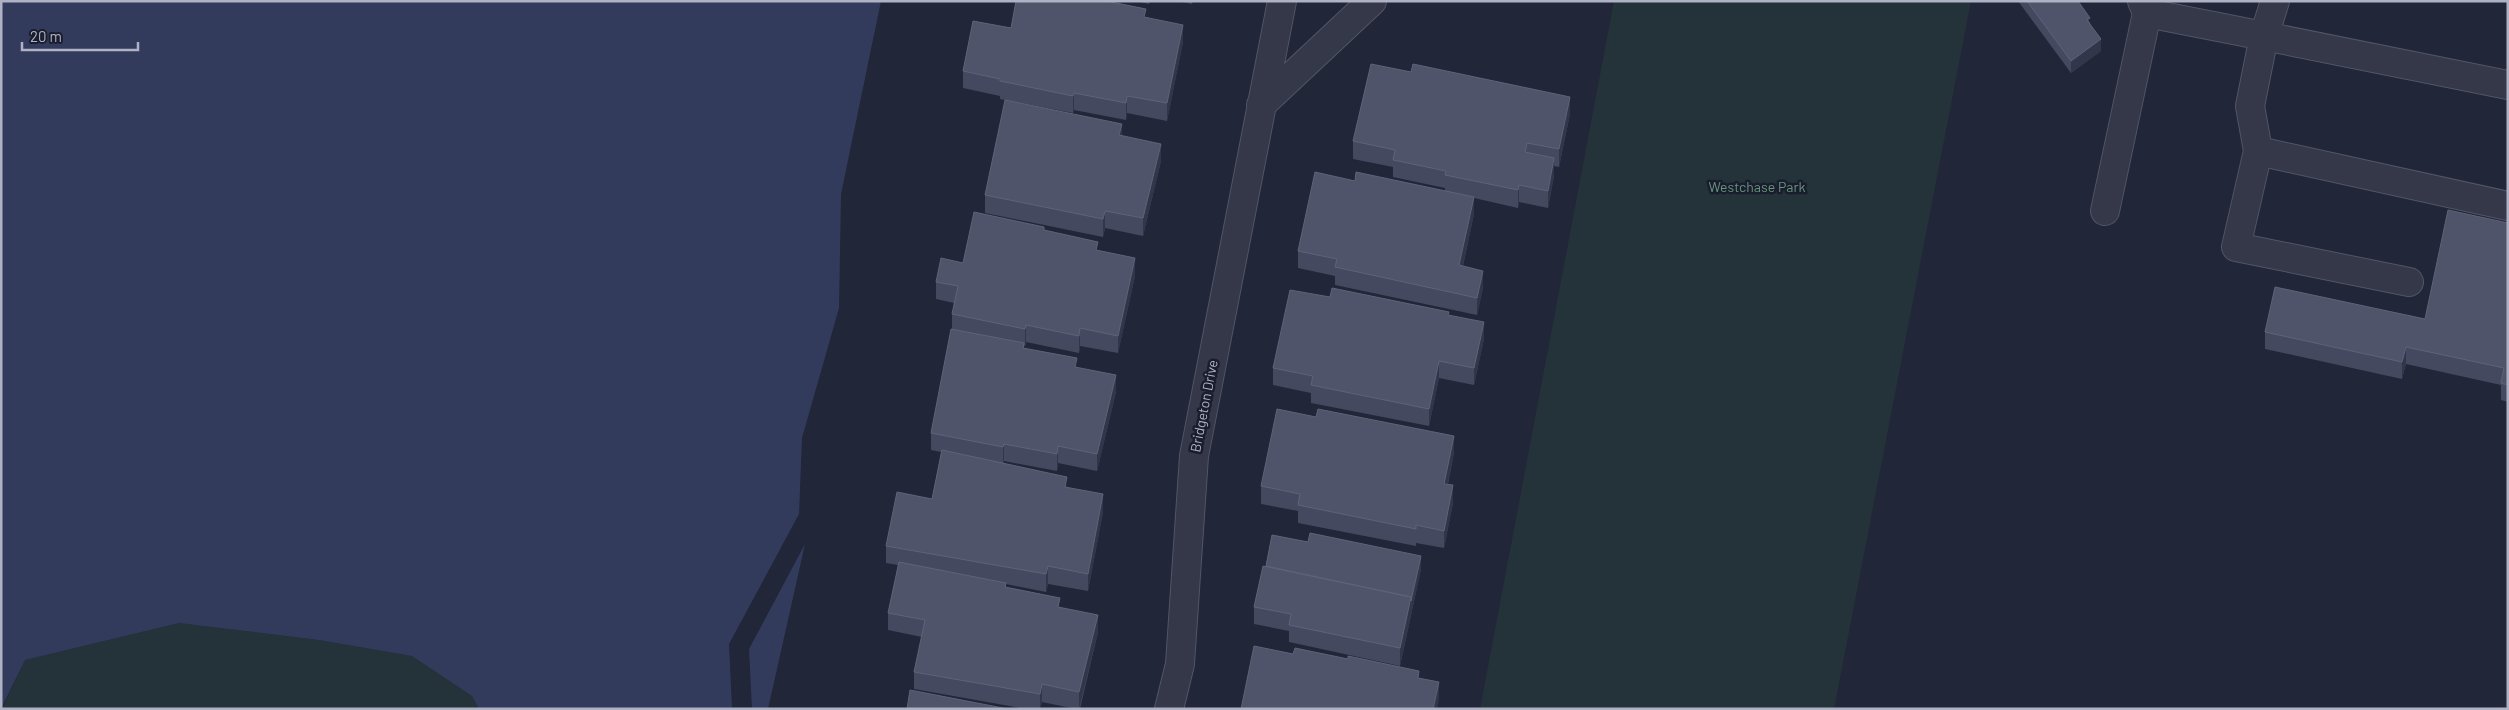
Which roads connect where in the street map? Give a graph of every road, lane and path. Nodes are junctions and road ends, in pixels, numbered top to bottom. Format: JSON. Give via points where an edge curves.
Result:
{"nodes":[{"id":1,"x":1282,"y":1,"type":"edge"},
{"id":2,"x":1372,"y":1,"type":"edge"},
{"id":3,"x":2275,"y":1,"type":"edge"},
{"id":4,"x":2145,"y":7,"type":"edge"},
{"id":5,"x":2264,"y":36,"type":"junction"},
{"id":6,"x":2508,"y":84,"type":"edge"},
{"id":7,"x":1261,"y":105,"type":"junction"},
{"id":8,"x":2258,"y":151,"type":"junction"},
{"id":9,"x":2508,"y":206,"type":"edge"},
{"id":10,"x":2105,"y":211,"type":"dead end"},
{"id":11,"x":2408,"y":282,"type":"dead end"},
{"id":12,"x":1169,"y":709,"type":"edge"}],
"edges":[{"from":1,"to":7,"type":"street","name":"Bridgeton Drive"},
{"from":2,"to":7,"type":"street"},
{"from":3,"to":5,"type":"street"},
{"from":4,"to":5,"type":"street"},
{"from":4,"to":10,"type":"street"},
{"from":5,"to":6,"type":"street"},
{"from":5,"to":8,"type":"street","via":[[2250,106]]},
{"from":7,"to":12,"type":"street","name":"Bridgeton Drive","via":[[1194,456],[1180,664]]},
{"from":8,"to":9,"type":"street"},
{"from":8,"to":11,"type":"street","via":[[2236,247]]}]}
